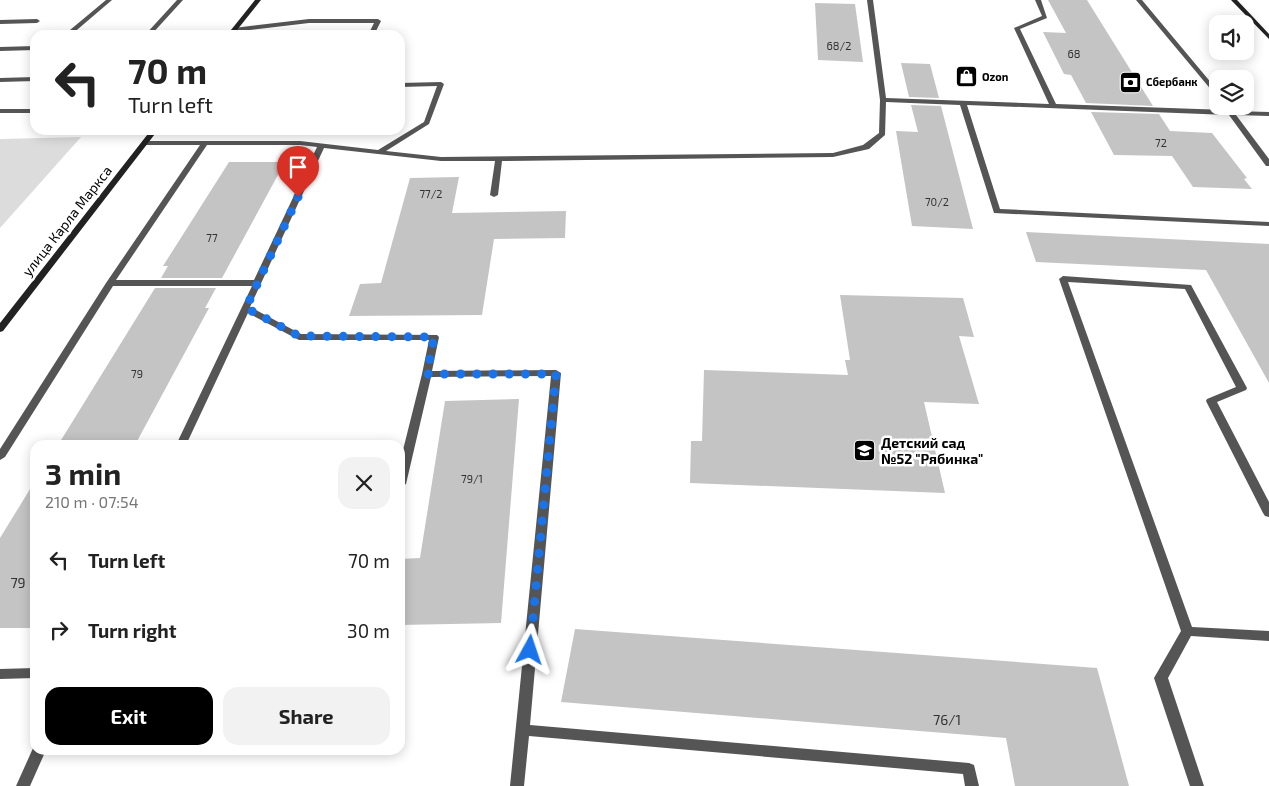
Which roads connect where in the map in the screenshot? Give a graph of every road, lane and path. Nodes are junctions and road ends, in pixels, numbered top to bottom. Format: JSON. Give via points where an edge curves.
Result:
{"nodes":[{"id":1,"x":109,"y":0,"type":"edge"},
{"id":2,"x":180,"y":0,"type":"edge"},
{"id":3,"x":258,"y":0,"type":"edge"},
{"id":4,"x":870,"y":0,"type":"edge"},
{"id":5,"x":1038,"y":0,"type":"edge"},
{"id":6,"x":1139,"y":0,"type":"edge"},
{"id":7,"x":1234,"y":0,"type":"edge"},
{"id":8,"x":37,"y":21,"type":"dead end"},
{"id":9,"x":0,"y":22,"type":"edge"},
{"id":10,"x":73,"y":30,"type":"edge"},
{"id":11,"x":153,"y":30,"type":"edge"},
{"id":12,"x":234,"y":30,"type":"edge"},
{"id":13,"x":251,"y":30,"type":"edge"},
{"id":14,"x":374,"y":30,"type":"edge"},
{"id":15,"x":1269,"y":37,"type":"edge"},
{"id":16,"x":30,"y":48,"type":"edge"},
{"id":17,"x":0,"y":49,"type":"edge"},
{"id":18,"x":30,"y":79,"type":"edge"},
{"id":19,"x":0,"y":80,"type":"edge"},
{"id":20,"x":405,"y":85,"type":"edge"},
{"id":21,"x":1209,"y":85,"type":"edge"},
{"id":22,"x":883,"y":100,"type":"junction"},
{"id":23,"x":963,"y":103,"type":"junction"},
{"id":24,"x":1053,"y":106,"type":"junction"},
{"id":25,"x":1209,"y":109,"type":"edge"},
{"id":26,"x":0,"y":111,"type":"edge"},
{"id":27,"x":30,"y":111,"type":"edge"},
{"id":28,"x":1254,"y":112,"type":"edge"},
{"id":29,"x":1269,"y":114,"type":"edge"},
{"id":30,"x":1232,"y":115,"type":"edge"},
{"id":31,"x":151,"y":135,"type":"edge"},
{"id":32,"x":145,"y":143,"type":"junction"},
{"id":33,"x":205,"y":143,"type":"junction"},
{"id":34,"x":322,"y":145,"type":"junction"},
{"id":35,"x":379,"y":152,"type":"junction"},
{"id":36,"x":499,"y":158,"type":"junction"},
{"id":37,"x":1269,"y":164,"type":"edge"},
{"id":38,"x":494,"y":195,"type":"dead end"},
{"id":39,"x":1269,"y":224,"type":"edge"},
{"id":40,"x":110,"y":283,"type":"junction"},
{"id":41,"x":258,"y":283,"type":"junction"},
{"id":42,"x":246,"y":308,"type":"junction"},
{"id":43,"x":0,"y":329,"type":"edge"},
{"id":44,"x":427,"y":374,"type":"junction"},
{"id":45,"x":184,"y":440,"type":"edge"},
{"id":46,"x":0,"y":457,"type":"edge"},
{"id":47,"x":405,"y":464,"type":"edge"},
{"id":48,"x":1269,"y":513,"type":"edge"},
{"id":49,"x":1187,"y":630,"type":"junction"},
{"id":50,"x":1269,"y":636,"type":"edge"},
{"id":51,"x":30,"y":673,"type":"edge"},
{"id":52,"x":0,"y":674,"type":"edge"},
{"id":53,"x":522,"y":730,"type":"junction"},
{"id":54,"x":38,"y":755,"type":"edge"},
{"id":55,"x":23,"y":786,"type":"edge"},
{"id":56,"x":517,"y":786,"type":"edge"},
{"id":57,"x":972,"y":786,"type":"edge"},
{"id":58,"x":1197,"y":786,"type":"edge"}],
"edges":[{"from":1,"to":10,"type":"lane"},
{"from":2,"to":11,"type":"lane"},
{"from":3,"to":12,"type":"main road"},
{"from":4,"to":22,"type":"lane"},
{"from":5,"to":24,"type":"lane","via":[[1045,17],[1017,28]]},
{"from":6,"to":21,"type":"lane"},
{"from":7,"to":15,"type":"main road"},
{"from":8,"to":9,"type":"lane"},
{"from":13,"to":14,"type":"lane","via":[[309,21],[378,21]]},
{"from":16,"to":17,"type":"lane"},
{"from":18,"to":19,"type":"lane"},
{"from":20,"to":35,"type":"lane","via":[[441,84],[427,123]]},
{"from":22,"to":23,"type":"lane"},
{"from":22,"to":36,"type":"lane","via":[[883,134],[866,146],[833,155]]},
{"from":23,"to":24,"type":"lane"},
{"from":23,"to":39,"type":"lane","via":[[997,211]]},
{"from":24,"to":25,"type":"lane"},
{"from":26,"to":27,"type":"lane"},
{"from":28,"to":29,"type":"lane"},
{"from":30,"to":37,"type":"lane"},
{"from":31,"to":32,"type":"main road","name":"улица Карла Маркса"},
{"from":32,"to":33,"type":"lane"},
{"from":32,"to":43,"type":"main road","name":"улица Карла Маркса"},
{"from":33,"to":34,"type":"lane"},
{"from":33,"to":40,"type":"lane"},
{"from":34,"to":35,"type":"lane"},
{"from":34,"to":41,"type":"lane"},
{"from":35,"to":36,"type":"lane","via":[[441,159]]},
{"from":36,"to":38,"type":"lane"},
{"from":40,"to":41,"type":"lane"},
{"from":40,"to":46,"type":"lane"},
{"from":41,"to":42,"type":"lane"},
{"from":42,"to":44,"type":"lane","via":[[299,336],[434,337]]},
{"from":42,"to":45,"type":"lane"},
{"from":44,"to":47,"type":"lane"},
{"from":44,"to":53,"type":"lane","via":[[556,374]]},
{"from":48,"to":49,"type":"lane","via":[[1211,401],[1242,388],[1188,287],[1063,279]]},
{"from":49,"to":50,"type":"lane"},
{"from":49,"to":58,"type":"lane","via":[[1161,678]]},
{"from":51,"to":52,"type":"lane"},
{"from":53,"to":56,"type":"lane"},
{"from":53,"to":57,"type":"lane","via":[[969,769]]},
{"from":54,"to":55,"type":"lane"}]}
